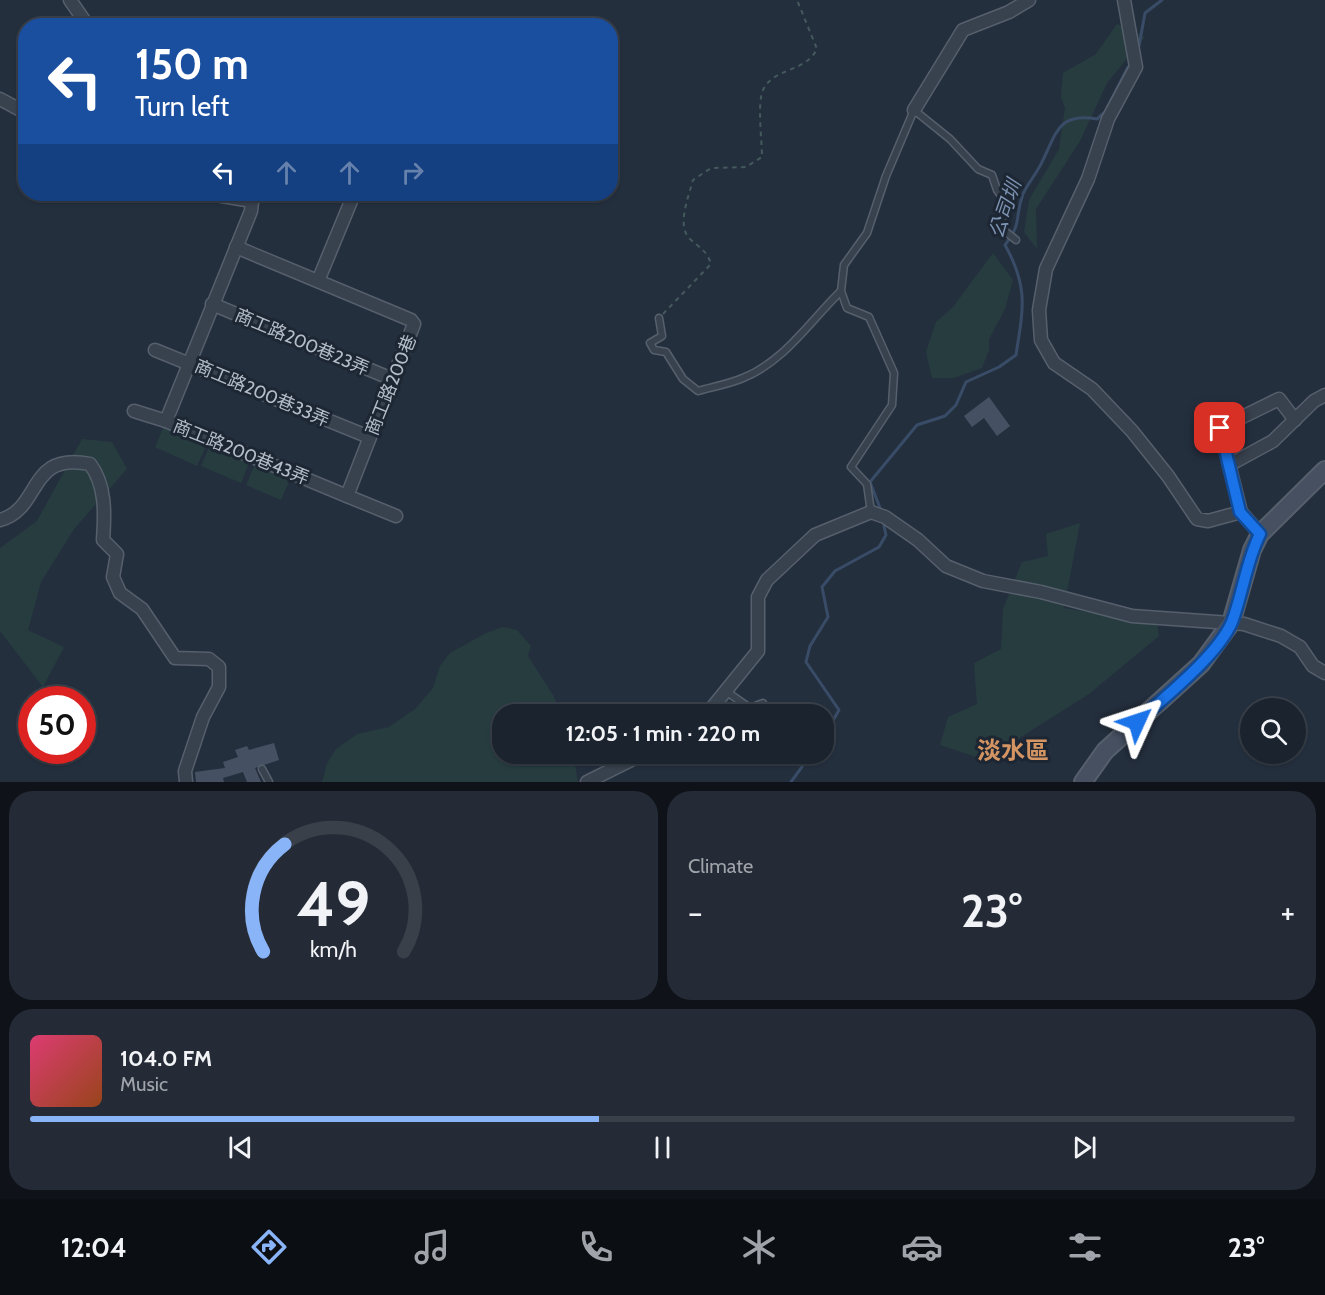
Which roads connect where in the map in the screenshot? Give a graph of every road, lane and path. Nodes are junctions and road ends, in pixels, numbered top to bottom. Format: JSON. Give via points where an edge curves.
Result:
{"nodes":[{"id":1,"x":70,"y":0,"type":"edge"},
{"id":2,"x":797,"y":0,"type":"edge"},
{"id":3,"x":1029,"y":0,"type":"edge"},
{"id":4,"x":1124,"y":0,"type":"edge"},
{"id":5,"x":82,"y":18,"type":"edge"},
{"id":6,"x":0,"y":99,"type":"edge"},
{"id":7,"x":18,"y":109,"type":"edge"},
{"id":8,"x":914,"y":110,"type":"junction"},
{"id":9,"x":254,"y":201,"type":"edge"},
{"id":10,"x":351,"y":201,"type":"edge"},
{"id":11,"x":1016,"y":240,"type":"dead end"},
{"id":12,"x":236,"y":248,"type":"junction"},
{"id":13,"x":318,"y":281,"type":"junction"},
{"id":14,"x":841,"y":291,"type":"junction"},
{"id":15,"x":212,"y":304,"type":"junction"},
{"id":16,"x":659,"y":318,"type":"joint"},
{"id":17,"x":155,"y":350,"type":"dead end"},
{"id":18,"x":190,"y":362,"type":"junction"},
{"id":19,"x":392,"y":380,"type":"junction"},
{"id":20,"x":1325,"y":395,"type":"edge"},
{"id":21,"x":134,"y":411,"type":"dead end"},
{"id":22,"x":1295,"y":420,"type":"junction"},
{"id":23,"x":166,"y":421,"type":"junction"},
{"id":24,"x":369,"y":437,"type":"junction"},
{"id":25,"x":1229,"y":465,"type":"junction"},
{"id":26,"x":1325,"y":470,"type":"edge"},
{"id":27,"x":347,"y":496,"type":"junction"},
{"id":28,"x":871,"y":512,"type":"junction"},
{"id":29,"x":1240,"y":512,"type":"junction"},
{"id":30,"x":396,"y":516,"type":"dead end"},
{"id":31,"x":0,"y":520,"type":"edge"},
{"id":32,"x":1260,"y":534,"type":"junction"},
{"id":33,"x":1231,"y":623,"type":"junction"},
{"id":34,"x":1325,"y":673,"type":"edge"},
{"id":35,"x":727,"y":692,"type":"junction"},
{"id":36,"x":716,"y":704,"type":"edge"},
{"id":37,"x":744,"y":704,"type":"edge"},
{"id":38,"x":623,"y":764,"type":"edge"},
{"id":39,"x":262,"y":769,"type":"dead end"},
{"id":40,"x":186,"y":782,"type":"edge"},
{"id":41,"x":269,"y":782,"type":"edge"},
{"id":42,"x":587,"y":782,"type":"edge"},
{"id":43,"x":1083,"y":782,"type":"edge"}],
"edges":[{"from":1,"to":5,"type":"street"},
{"from":2,"to":16,"type":"path","via":[[817,49],[811,60],[771,78],[762,92],[762,157],[746,167],[711,168],[693,180],[683,223],[687,237],[707,252],[711,264]]},
{"from":3,"to":8,"type":"street","via":[[963,30]]},
{"from":4,"to":29,"type":"street","via":[[1136,67],[1108,119],[1088,179],[1046,269],[1039,310],[1041,340],[1054,363],[1092,389],[1132,431],[1197,519],[1208,521]]},
{"from":6,"to":7,"type":"street"},
{"from":8,"to":11,"type":"lane","via":[[950,139],[978,169],[992,175],[1006,202],[1001,228]]},
{"from":8,"to":14,"type":"lane","via":[[867,233],[844,265]]},
{"from":9,"to":12,"type":"street"},
{"from":10,"to":13,"type":"street"},
{"from":12,"to":13,"type":"street","name":"商工路200巷"},
{"from":12,"to":15,"type":"street"},
{"from":13,"to":19,"type":"street","name":"商工路200巷","via":[[413,322],[415,326]]},
{"from":14,"to":16,"type":"lane","via":[[786,351],[742,379],[698,391],[683,379],[666,352],[654,350],[650,343],[662,336]]},
{"from":14,"to":28,"type":"lane","via":[[847,308],[869,317],[894,373],[892,405],[850,467],[867,484]]},
{"from":15,"to":18,"type":"street"},
{"from":15,"to":19,"type":"street","name":"商工路200巷23弄"},
{"from":17,"to":18,"type":"street","name":"商工路200巷33弄"},
{"from":18,"to":23,"type":"street"},
{"from":18,"to":24,"type":"street","name":"商工路200巷33弄"},
{"from":19,"to":24,"type":"street","name":"商工路200巷"},
{"from":20,"to":22,"type":"street","via":[[1314,400]]},
{"from":21,"to":23,"type":"street","name":"商工路200巷43弄"},
{"from":22,"to":25,"type":"street","via":[[1273,441]]},
{"from":22,"to":25,"type":"street","via":[[1279,399],[1220,428]]},
{"from":23,"to":27,"type":"street","name":"商工路200巷43弄"},
{"from":24,"to":27,"type":"street","name":"商工路200巷"},
{"from":25,"to":29,"type":"street"},
{"from":26,"to":32,"type":"main road"},
{"from":27,"to":30,"type":"street"},
{"from":28,"to":33,"type":"street","via":[[918,540],[946,566],[983,581],[1132,616]]},
{"from":28,"to":35,"type":"street","via":[[815,535],[766,580],[758,597],[758,651]]},
{"from":29,"to":32,"type":"street"},
{"from":31,"to":40,"type":"street","via":[[22,504],[41,476],[61,462],[90,464],[97,473],[105,514],[103,540],[117,554],[113,577],[120,593],[142,609],[176,658],[209,659],[219,667],[219,687],[203,717],[184,771]]},
{"from":32,"to":33,"type":"main road"},
{"from":33,"to":34,"type":"street","via":[[1281,636],[1300,647],[1313,666]]},
{"from":33,"to":43,"type":"main road","via":[[1201,664],[1105,751]]},
{"from":35,"to":36,"type":"street"},
{"from":35,"to":37,"type":"lane"},
{"from":38,"to":42,"type":"street"},
{"from":39,"to":41,"type":"lane"}]}
